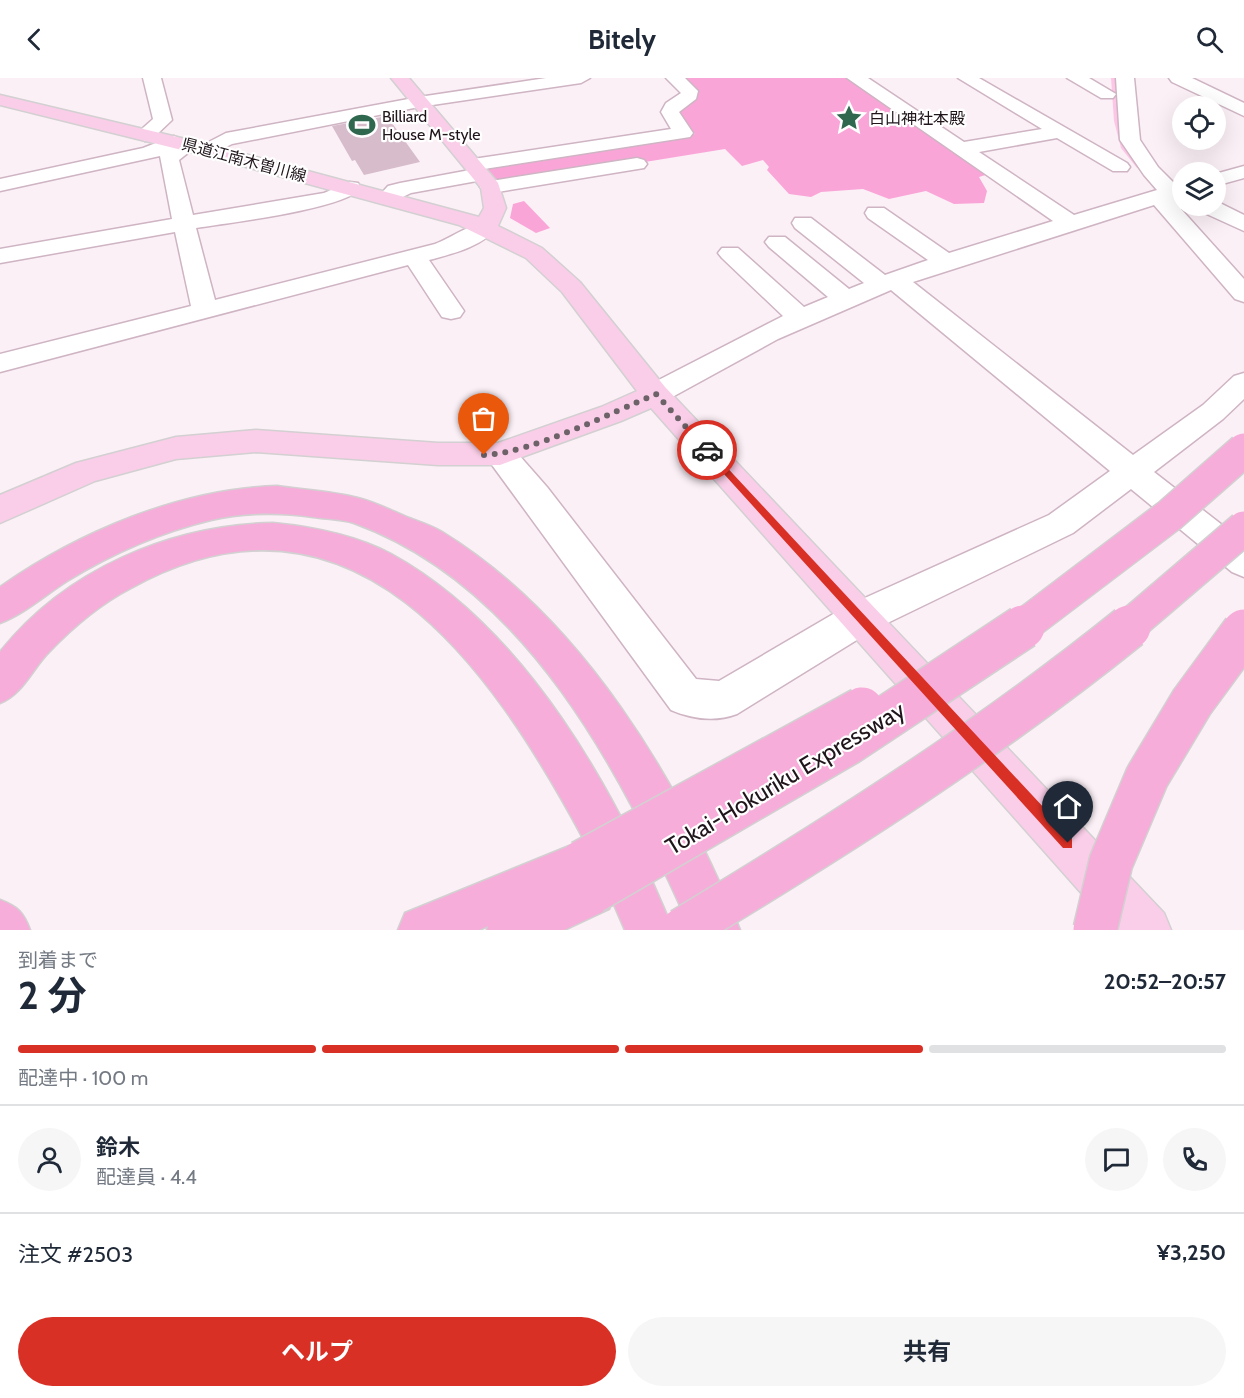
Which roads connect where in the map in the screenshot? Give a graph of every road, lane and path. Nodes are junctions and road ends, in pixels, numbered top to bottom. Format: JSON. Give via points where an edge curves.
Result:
{"nodes":[{"id":1,"x":152,"y":78,"type":"edge"},
{"id":2,"x":400,"y":78,"type":"edge"},
{"id":3,"x":581,"y":78,"type":"edge"},
{"id":4,"x":675,"y":78,"type":"edge"},
{"id":5,"x":856,"y":78,"type":"edge"},
{"id":6,"x":968,"y":78,"type":"edge"},
{"id":7,"x":1076,"y":78,"type":"edge"},
{"id":8,"x":1125,"y":78,"type":"edge"},
{"id":9,"x":1178,"y":78,"type":"edge"},
{"id":10,"x":1106,"y":93,"type":"edge"},
{"id":11,"x":0,"y":100,"type":"edge"},
{"id":12,"x":419,"y":102,"type":"junction"},
{"id":13,"x":1244,"y":110,"type":"edge"},
{"id":14,"x":1059,"y":132,"type":"junction"},
{"id":15,"x":146,"y":135,"type":"junction"},
{"id":16,"x":190,"y":146,"type":"junction"},
{"id":17,"x":961,"y":149,"type":"junction"},
{"id":18,"x":637,"y":164,"type":"dead end"},
{"id":19,"x":1120,"y":167,"type":"dead end"},
{"id":20,"x":1244,"y":172,"type":"edge"},
{"id":21,"x":482,"y":176,"type":"junction"},
{"id":22,"x":1226,"y":177,"type":"edge"},
{"id":23,"x":0,"y":185,"type":"edge"},
{"id":24,"x":350,"y":188,"type":"junction"},
{"id":25,"x":1172,"y":193,"type":"edge"},
{"id":26,"x":1172,"y":196,"type":"edge"},
{"id":27,"x":388,"y":198,"type":"junction"},
{"id":28,"x":876,"y":213,"type":"dead end"},
{"id":29,"x":1226,"y":215,"type":"edge"},
{"id":30,"x":1189,"y":216,"type":"edge"},
{"id":31,"x":1193,"y":216,"type":"edge"},
{"id":32,"x":1069,"y":222,"type":"junction"},
{"id":33,"x":185,"y":223,"type":"junction"},
{"id":34,"x":803,"y":223,"type":"dead end"},
{"id":35,"x":1244,"y":224,"type":"edge"},
{"id":36,"x":486,"y":227,"type":"junction"},
{"id":37,"x":777,"y":242,"type":"dead end"},
{"id":38,"x":730,"y":253,"type":"dead end"},
{"id":39,"x":0,"y":256,"type":"edge"},
{"id":40,"x":414,"y":256,"type":"junction"},
{"id":41,"x":946,"y":262,"type":"junction"},
{"id":42,"x":1244,"y":273,"type":"edge"},
{"id":43,"x":888,"y":283,"type":"junction"},
{"id":44,"x":1244,"y":294,"type":"edge"},
{"id":45,"x":846,"y":299,"type":"junction"},
{"id":46,"x":205,"y":310,"type":"junction"},
{"id":47,"x":451,"y":310,"type":"dead end"},
{"id":48,"x":801,"y":319,"type":"junction"},
{"id":49,"x":0,"y":363,"type":"edge"},
{"id":50,"x":1244,"y":383,"type":"edge"},
{"id":51,"x":656,"y":394,"type":"junction"},
{"id":52,"x":1244,"y":450,"type":"edge"},
{"id":53,"x":500,"y":454,"type":"junction"},
{"id":54,"x":1132,"y":471,"type":"junction"},
{"id":55,"x":0,"y":510,"type":"edge"},
{"id":56,"x":1244,"y":528,"type":"edge"},
{"id":57,"x":1244,"y":562,"type":"edge"},
{"id":58,"x":0,"y":607,"type":"edge"},
{"id":59,"x":860,"y":618,"type":"junction"},
{"id":60,"x":1244,"y":631,"type":"edge"},
{"id":61,"x":0,"y":684,"type":"edge"},
{"id":62,"x":587,"y":877,"type":"junction"},
{"id":63,"x":0,"y":924,"type":"edge"},
{"id":64,"x":6,"y":930,"type":"edge"},
{"id":65,"x":422,"y":930,"type":"edge"},
{"id":66,"x":512,"y":930,"type":"edge"},
{"id":67,"x":649,"y":930,"type":"edge"},
{"id":68,"x":682,"y":930,"type":"edge"},
{"id":69,"x":716,"y":930,"type":"edge"},
{"id":70,"x":1095,"y":930,"type":"edge"},
{"id":71,"x":1147,"y":930,"type":"edge"}],
"edges":[{"from":1,"to":15,"type":"street","via":[[163,120]]},
{"from":2,"to":12,"type":"main road"},
{"from":3,"to":12,"type":"street"},
{"from":4,"to":21,"type":"street","via":[[690,95],[670,112],[683,133]]},
{"from":5,"to":17,"type":"street"},
{"from":6,"to":14,"type":"street"},
{"from":7,"to":10,"type":"street"},
{"from":8,"to":25,"type":"street","via":[[1130,140]]},
{"from":9,"to":13,"type":"street"},
{"from":11,"to":15,"type":"main road","name":"県道江南木曽川線"},
{"from":12,"to":16,"type":"street"},
{"from":12,"to":21,"type":"main road"},
{"from":14,"to":17,"type":"street"},
{"from":14,"to":19,"type":"street"},
{"from":15,"to":16,"type":"main road","name":"県道江南木曽川線"},
{"from":16,"to":23,"type":"street"},
{"from":16,"to":24,"type":"main road","name":"県道江南木曽川線"},
{"from":16,"to":33,"type":"street","via":[[168,158]]},
{"from":17,"to":32,"type":"street"},
{"from":18,"to":21,"type":"street"},
{"from":20,"to":22,"type":"street"},
{"from":21,"to":27,"type":"street","via":[[407,187]]},
{"from":21,"to":36,"type":"main road","via":[[495,208]]},
{"from":24,"to":27,"type":"main road","name":"県道江南木曽川線"},
{"from":24,"to":33,"type":"street","via":[[330,198]]},
{"from":26,"to":32,"type":"street"},
{"from":27,"to":36,"type":"main road","name":"県道江南木曽川線"},
{"from":28,"to":41,"type":"street"},
{"from":29,"to":35,"type":"street"},
{"from":30,"to":44,"type":"street"},
{"from":31,"to":42,"type":"street"},
{"from":32,"to":41,"type":"street"},
{"from":33,"to":39,"type":"street"},
{"from":33,"to":46,"type":"street"},
{"from":34,"to":43,"type":"street"},
{"from":36,"to":40,"type":"street","via":[[451,245]]},
{"from":36,"to":51,"type":"main road","name":"県道江南木曽川線","via":[[534,253],[571,287]]},
{"from":37,"to":45,"type":"street"},
{"from":38,"to":48,"type":"street"},
{"from":40,"to":46,"type":"street"},
{"from":40,"to":47,"type":"street"},
{"from":41,"to":43,"type":"street"},
{"from":43,"to":45,"type":"street"},
{"from":43,"to":54,"type":"street"},
{"from":45,"to":48,"type":"street"},
{"from":46,"to":49,"type":"street"},
{"from":48,"to":51,"type":"street"},
{"from":50,"to":54,"type":"street"},
{"from":51,"to":53,"type":"main road"},
{"from":51,"to":59,"type":"main road","name":"県道江南木曽川線"},
{"from":52,"to":62,"type":"highway","bridge":true,"via":[[1192,498],[1113,559]]},
{"from":53,"to":55,"type":"main road","via":[[438,454],[267,441],[215,443],[165,450],[87,471]]},
{"from":53,"to":59,"type":"street","via":[[685,697],[723,700]]},
{"from":54,"to":57,"type":"street"},
{"from":54,"to":59,"type":"street","via":[[1061,524]]},
{"from":56,"to":68,"type":"highway","bridge":true,"via":[[1166,597],[1057,684],[814,851]]},
{"from":58,"to":69,"type":"highway","via":[[82,555],[183,514],[232,503],[277,499],[327,504],[381,518],[430,542],[484,580],[536,631],[587,695],[628,759],[687,864]]},
{"from":59,"to":71,"type":"main road","name":"県道江南木曽川線"},
{"from":60,"to":70,"type":"highway","bridge":true,"via":[[1192,702],[1147,777],[1111,862]]},
{"from":61,"to":67,"type":"highway","via":[[13,663],[56,620],[94,590],[141,565],[187,547],[233,538],[283,537],[333,546],[379,564],[425,595],[483,653],[526,705],[579,786]]},
{"from":62,"to":65,"type":"highway"},
{"from":62,"to":66,"type":"highway"},
{"from":63,"to":64,"type":"highway"}]}
